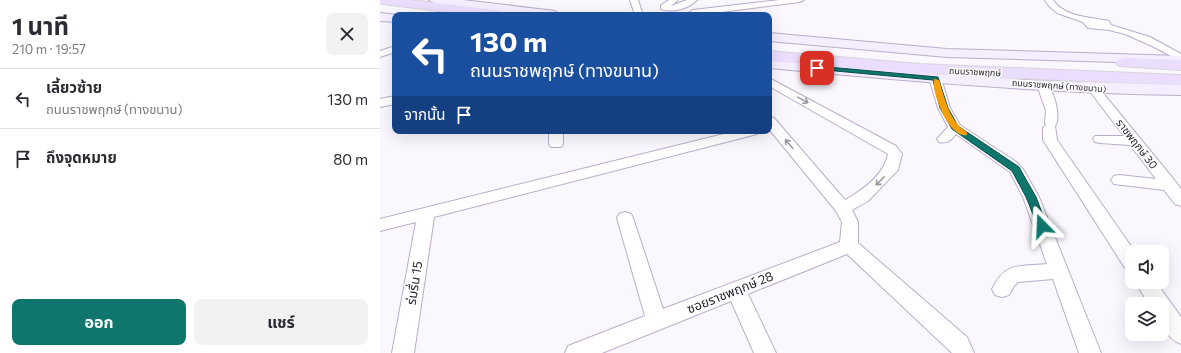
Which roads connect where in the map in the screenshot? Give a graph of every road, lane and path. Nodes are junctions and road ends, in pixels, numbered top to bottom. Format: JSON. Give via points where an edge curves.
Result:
{"nodes":[{"id":1,"x":424,"y":0,"type":"edge"},
{"id":2,"x":435,"y":0,"type":"edge"},
{"id":3,"x":634,"y":0,"type":"edge"},
{"id":4,"x":674,"y":0,"type":"edge"},
{"id":5,"x":693,"y":0,"type":"edge"},
{"id":6,"x":718,"y":0,"type":"edge"},
{"id":7,"x":800,"y":0,"type":"edge"},
{"id":8,"x":1049,"y":0,"type":"edge"},
{"id":9,"x":448,"y":2,"type":"junction"},
{"id":10,"x":726,"y":9,"type":"junction"},
{"id":11,"x":385,"y":10,"type":"edge"},
{"id":12,"x":403,"y":12,"type":"edge"},
{"id":13,"x":431,"y":12,"type":"edge"},
{"id":14,"x":530,"y":12,"type":"edge"},
{"id":15,"x":638,"y":12,"type":"edge"},
{"id":16,"x":665,"y":12,"type":"edge"},
{"id":17,"x":699,"y":12,"type":"edge"},
{"id":18,"x":772,"y":37,"type":"edge"},
{"id":19,"x":772,"y":41,"type":"edge"},
{"id":20,"x":772,"y":45,"type":"edge"},
{"id":21,"x":392,"y":50,"type":"edge"},
{"id":22,"x":888,"y":52,"type":"joint"},
{"id":23,"x":380,"y":54,"type":"edge"},
{"id":24,"x":959,"y":55,"type":"junction"},
{"id":25,"x":392,"y":57,"type":"edge"},
{"id":26,"x":380,"y":59,"type":"edge"},
{"id":27,"x":1181,"y":59,"type":"edge"},
{"id":28,"x":772,"y":62,"type":"edge"},
{"id":29,"x":772,"y":62,"type":"edge"},
{"id":30,"x":833,"y":64,"type":"junction"},
{"id":31,"x":1181,"y":65,"type":"edge"},
{"id":32,"x":1181,"y":68,"type":"edge"},
{"id":33,"x":935,"y":78,"type":"junction"},
{"id":34,"x":1181,"y":80,"type":"edge"},
{"id":35,"x":772,"y":83,"type":"edge"},
{"id":36,"x":1043,"y":85,"type":"junction"},
{"id":37,"x":1181,"y":85,"type":"edge"},
{"id":38,"x":1094,"y":89,"type":"junction"},
{"id":39,"x":1181,"y":90,"type":"edge"},
{"id":40,"x":392,"y":101,"type":"edge"},
{"id":41,"x":380,"y":103,"type":"edge"},
{"id":42,"x":772,"y":126,"type":"edge"},
{"id":43,"x":740,"y":134,"type":"edge"},
{"id":44,"x":1100,"y":139,"type":"dead end"},
{"id":45,"x":1135,"y":141,"type":"junction"},
{"id":46,"x":1119,"y":180,"type":"dead end"},
{"id":47,"x":1170,"y":185,"type":"junction"},
{"id":48,"x":1181,"y":200,"type":"edge"},
{"id":49,"x":843,"y":208,"type":"junction"},
{"id":50,"x":426,"y":213,"type":"junction"},
{"id":51,"x":625,"y":218,"type":"dead end"},
{"id":52,"x":380,"y":225,"type":"edge"},
{"id":53,"x":848,"y":246,"type":"junction"},
{"id":54,"x":1125,"y":252,"type":"edge"},
{"id":55,"x":1059,"y":271,"type":"junction"},
{"id":56,"x":1002,"y":289,"type":"dead end"},
{"id":57,"x":736,"y":290,"type":"junction"},
{"id":58,"x":1169,"y":317,"type":"edge"},
{"id":59,"x":657,"y":321,"type":"junction"},
{"id":60,"x":1181,"y":334,"type":"edge"},
{"id":61,"x":403,"y":353,"type":"edge"},
{"id":62,"x":576,"y":353,"type":"edge"},
{"id":63,"x":765,"y":353,"type":"edge"},
{"id":64,"x":963,"y":353,"type":"edge"},
{"id":65,"x":1090,"y":353,"type":"edge"}],
"edges":[{"from":1,"to":9,"type":"main road"},
{"from":2,"to":9,"type":"main road"},
{"from":3,"to":15,"type":"street"},
{"from":4,"to":16,"type":"street","via":[[664,6]]},
{"from":5,"to":16,"type":"street"},
{"from":6,"to":10,"type":"street"},
{"from":7,"to":10,"type":"street"},
{"from":8,"to":27,"type":"street","via":[[1057,9],[1088,21],[1087,23],[1092,26],[1107,27],[1148,39]]},
{"from":9,"to":14,"type":"main road"},
{"from":10,"to":17,"type":"street"},
{"from":11,"to":12,"type":"main road"},
{"from":11,"to":13,"type":"main road"},
{"from":18,"to":24,"type":"main road"},
{"from":19,"to":22,"type":"main road"},
{"from":20,"to":32,"type":"main road","name":"ถนนราชพฤกษ์","via":[[889,56]]},
{"from":21,"to":23,"type":"street"},
{"from":22,"to":24,"type":"main road"},
{"from":24,"to":27,"type":"main road"},
{"from":24,"to":31,"type":"main road"},
{"from":25,"to":26,"type":"street"},
{"from":28,"to":30,"type":"main road"},
{"from":29,"to":33,"type":"main road","name":"ถนนราชพฤกษ์ (ทางขนาน)"},
{"from":30,"to":34,"type":"main road","name":"ถนนราชพฤกษ์"},
{"from":30,"to":37,"type":"main road","via":[[1006,78]]},
{"from":33,"to":36,"type":"main road","name":"ถนนราชพฤกษ์ (ทางขนาน)"},
{"from":33,"to":55,"type":"street","via":[[949,133],[1016,169],[1031,197]]},
{"from":35,"to":49,"type":"street","one_way":true,"via":[[896,154],[893,167],[876,185]]},
{"from":36,"to":38,"type":"main road","name":"ถนนราชพฤกษ์ (ทางขนาน)"},
{"from":36,"to":54,"type":"street","via":[[1052,111],[1050,140]]},
{"from":38,"to":39,"type":"main road","name":"ถนนราชพฤกษ์ (ทางขนาน)"},
{"from":38,"to":45,"type":"street","name":"ราชพฤกษ์ 30"},
{"from":40,"to":41,"type":"street"},
{"from":49,"to":42,"type":"street","one_way":true},
{"from":43,"to":50,"type":"street"},
{"from":44,"to":45,"type":"street"},
{"from":45,"to":47,"type":"street","name":"ราชพฤกษ์ 30"},
{"from":46,"to":47,"type":"street"},
{"from":47,"to":48,"type":"street","name":"ราชพฤกษ์ 30"},
{"from":49,"to":53,"type":"street","via":[[850,222]]},
{"from":50,"to":52,"type":"street"},
{"from":50,"to":61,"type":"street","name":"ร่มรื่น 15"},
{"from":51,"to":59,"type":"street"},
{"from":53,"to":57,"type":"street","name":"ซอยราชพฤกษ์ 28"},
{"from":53,"to":64,"type":"street","via":[[959,344]]},
{"from":55,"to":56,"type":"street","via":[[1014,275],[1007,280]]},
{"from":55,"to":65,"type":"street"},
{"from":57,"to":59,"type":"street","name":"ซอยราชพฤกษ์ 28"},
{"from":57,"to":63,"type":"street"},
{"from":58,"to":60,"type":"street"},
{"from":59,"to":62,"type":"street","name":"ซอยราชพฤกษ์ 28"}]}
